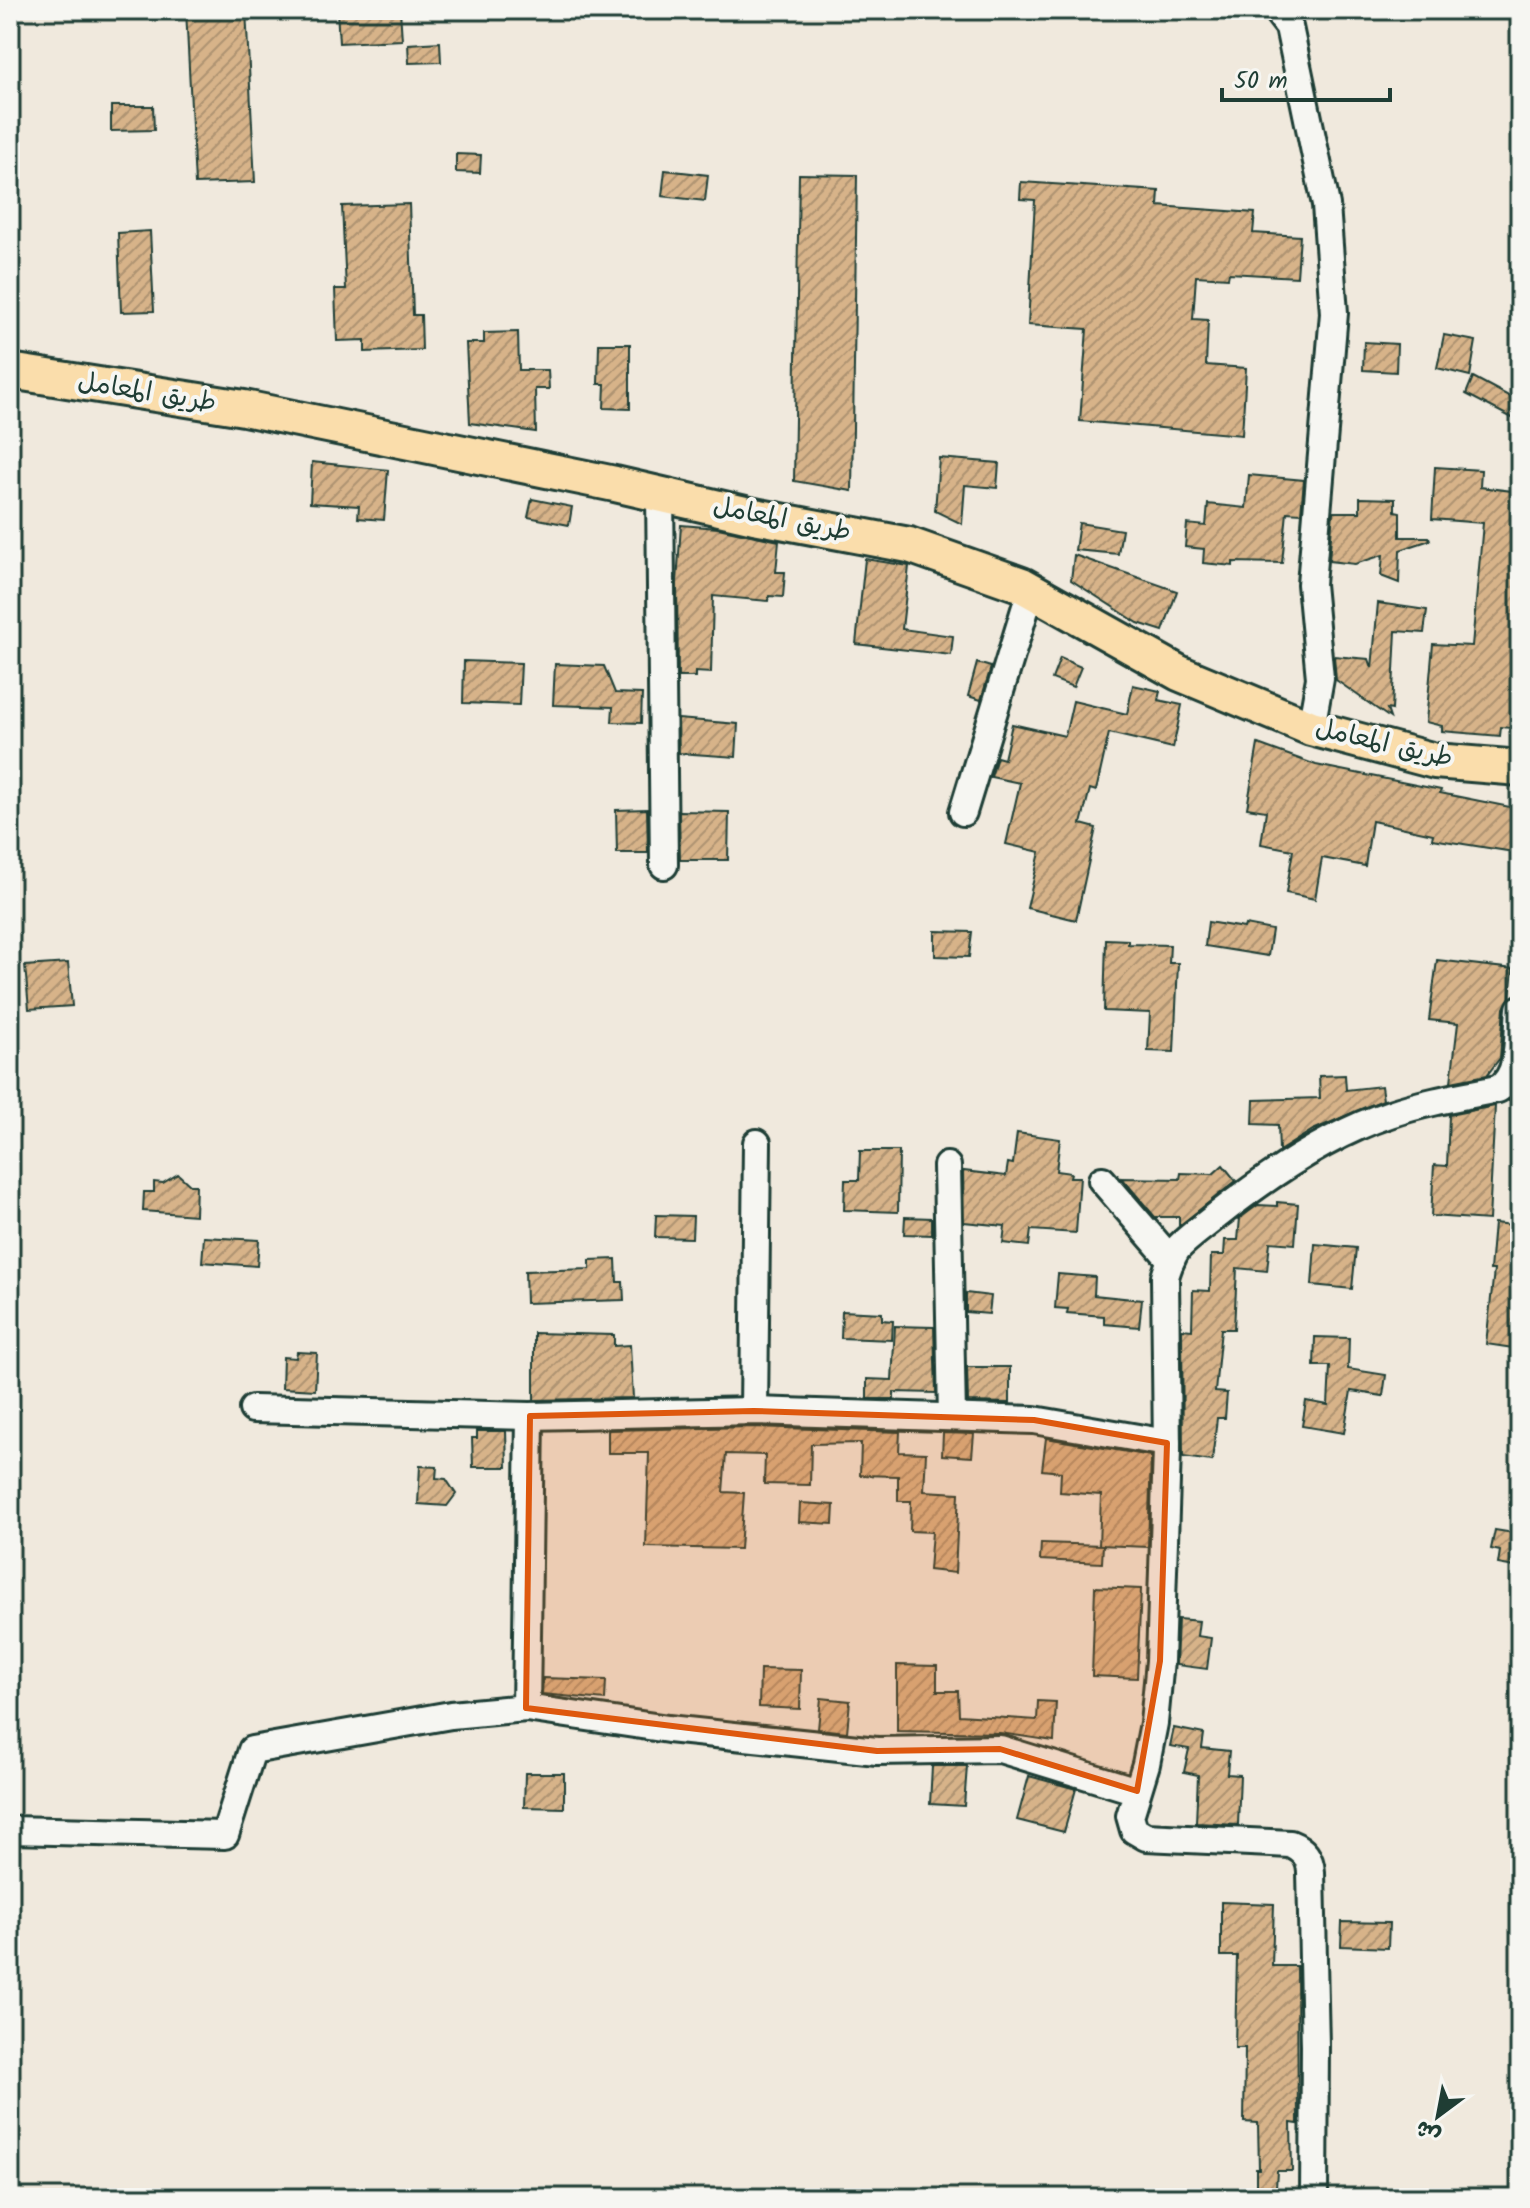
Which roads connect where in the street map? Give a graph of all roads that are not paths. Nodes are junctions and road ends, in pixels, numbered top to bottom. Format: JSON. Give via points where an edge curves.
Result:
{"nodes":[{"id":1,"x":1276,"y":10,"type":"edge"},
{"id":2,"x":10,"y":371,"type":"edge"},
{"id":3,"x":660,"y":494,"type":"junction"},
{"id":4,"x":1031,"y":590,"type":"junction"},
{"id":5,"x":1311,"y":728,"type":"junction"},
{"id":6,"x":1520,"y":768,"type":"edge"},
{"id":7,"x":963,"y":812,"type":"dead end"},
{"id":8,"x":664,"y":865,"type":"dead end"},
{"id":9,"x":1520,"y":1009,"type":"edge"},
{"id":10,"x":1512,"y":1087,"type":"edge"},
{"id":11,"x":757,"y":1143,"type":"dead end"},
{"id":12,"x":947,"y":1166,"type":"dead end"},
{"id":13,"x":1102,"y":1180,"type":"dead end"},
{"id":14,"x":1171,"y":1260,"type":"junction"},
{"id":15,"x":253,"y":1409,"type":"dead end"},
{"id":16,"x":754,"y":1411,"type":"junction"},
{"id":17,"x":530,"y":1416,"type":"junction"},
{"id":18,"x":952,"y":1417,"type":"junction"},
{"id":19,"x":1167,"y":1443,"type":"junction"},
{"id":20,"x":526,"y":1708,"type":"junction"},
{"id":21,"x":1137,"y":1791,"type":"junction"},
{"id":22,"x":10,"y":1830,"type":"edge"},
{"id":23,"x":1314,"y":2198,"type":"edge"}],
"edges":[{"from":1,"to":5,"type":"street","via":[[1289,27],[1326,205],[1334,313],[1311,584],[1320,678]]},
{"from":2,"to":3,"type":"main road","name":"طريق المعامل","via":[[244,408]]},
{"from":3,"to":4,"type":"main road","name":"طريق المعامل","via":[[909,545]]},
{"from":3,"to":8,"type":"street"},
{"from":4,"to":5,"type":"main road","name":"طريق المعامل","via":[[1179,673]]},
{"from":4,"to":7,"type":"street"},
{"from":5,"to":6,"type":"main road","name":"طريق المعامل","via":[[1435,761]]},
{"from":9,"to":10,"type":"street"},
{"from":10,"to":14,"type":"street","via":[[1419,1105],[1343,1134],[1233,1203]]},
{"from":11,"to":16,"type":"street"},
{"from":12,"to":18,"type":"street"},
{"from":13,"to":14,"type":"street"},
{"from":14,"to":19,"type":"street","via":[[1164,1286]]},
{"from":15,"to":17,"type":"street"},
{"from":16,"to":17,"type":"street"},
{"from":16,"to":18,"type":"street"},
{"from":17,"to":20,"type":"street"},
{"from":18,"to":19,"type":"street","via":[[1034,1420]]},
{"from":19,"to":21,"type":"street","via":[[1160,1661],[1154,1723]]},
{"from":20,"to":21,"type":"street","via":[[877,1751],[1000,1749]]},
{"from":20,"to":22,"type":"street","via":[[451,1715],[252,1750],[225,1835]]},
{"from":21,"to":23,"type":"street","via":[[1131,1823],[1146,1837],[1290,1844],[1308,1857]]}]}
